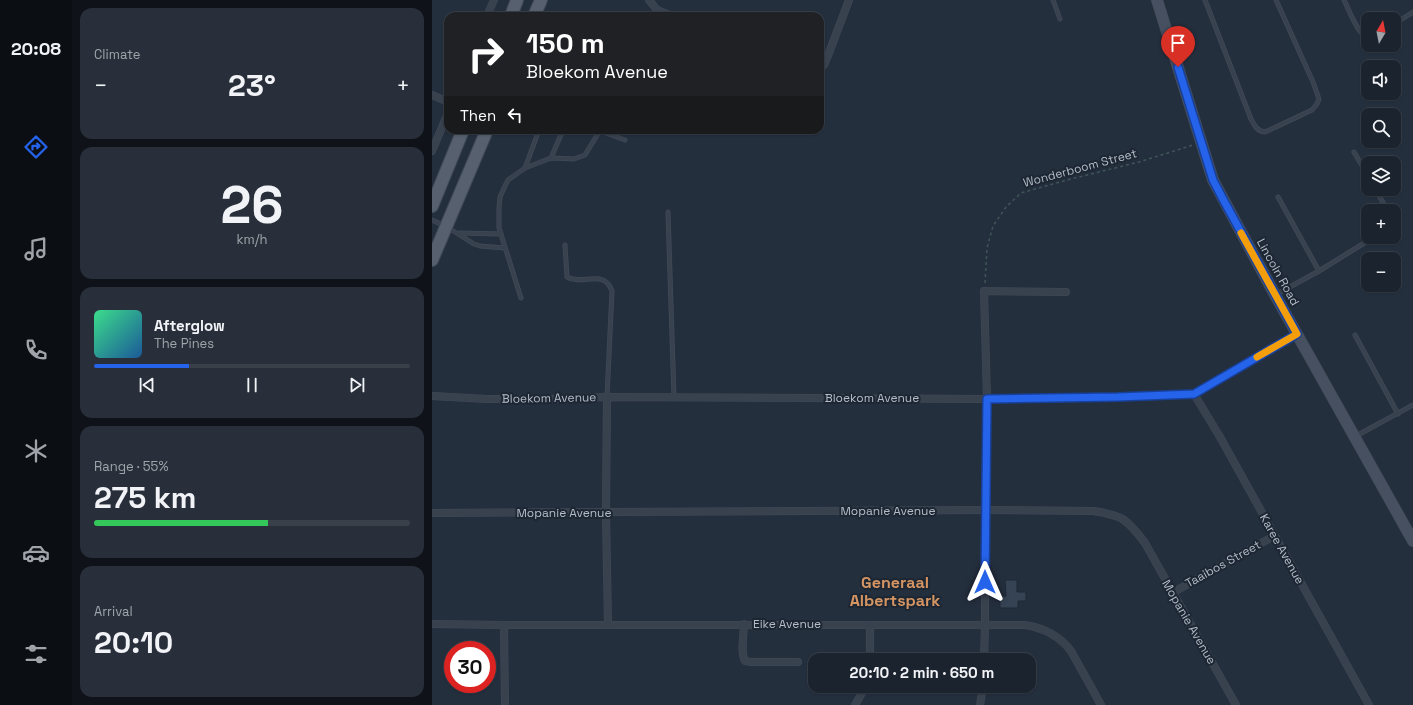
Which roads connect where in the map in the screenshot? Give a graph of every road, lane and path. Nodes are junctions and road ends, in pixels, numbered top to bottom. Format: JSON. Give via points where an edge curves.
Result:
{"nodes":[{"id":1,"x":494,"y":0,"type":"edge"},
{"id":2,"x":517,"y":0,"type":"edge"},
{"id":3,"x":541,"y":0,"type":"edge"},
{"id":4,"x":649,"y":0,"type":"edge"},
{"id":5,"x":849,"y":0,"type":"edge"},
{"id":6,"x":1053,"y":0,"type":"edge"},
{"id":7,"x":1157,"y":0,"type":"edge"},
{"id":8,"x":1205,"y":0,"type":"edge"},
{"id":9,"x":1276,"y":0,"type":"edge"},
{"id":10,"x":1344,"y":0,"type":"edge"},
{"id":11,"x":489,"y":12,"type":"edge"},
{"id":12,"x":512,"y":12,"type":"edge"},
{"id":13,"x":536,"y":12,"type":"edge"},
{"id":14,"x":662,"y":12,"type":"edge"},
{"id":15,"x":1413,"y":12,"type":"edge"},
{"id":16,"x":1060,"y":20,"type":"dead end"},
{"id":17,"x":1401,"y":20,"type":"edge"},
{"id":18,"x":1361,"y":33,"type":"edge"},
{"id":19,"x":824,"y":65,"type":"edge"},
{"id":20,"x":432,"y":95,"type":"edge"},
{"id":21,"x":444,"y":100,"type":"edge"},
{"id":22,"x":444,"y":122,"type":"edge"},
{"id":23,"x":461,"y":134,"type":"edge"},
{"id":24,"x":485,"y":134,"type":"edge"},
{"id":25,"x":538,"y":134,"type":"edge"},
{"id":26,"x":561,"y":134,"type":"edge"},
{"id":27,"x":598,"y":134,"type":"edge"},
{"id":28,"x":608,"y":134,"type":"edge"},
{"id":29,"x":625,"y":140,"type":"dead end"},
{"id":30,"x":1202,"y":142,"type":"junction"},
{"id":31,"x":432,"y":151,"type":"edge"},
{"id":32,"x":1354,"y":152,"type":"dead end"},
{"id":33,"x":552,"y":158,"type":"junction"},
{"id":34,"x":1361,"y":164,"type":"edge"},
{"id":35,"x":525,"y":168,"type":"junction"},
{"id":36,"x":1278,"y":197,"type":"dead end"},
{"id":37,"x":432,"y":206,"type":"edge"},
{"id":38,"x":668,"y":212,"type":"dead end"},
{"id":39,"x":432,"y":220,"type":"edge"},
{"id":40,"x":447,"y":227,"type":"junction"},
{"id":41,"x":459,"y":234,"type":"junction"},
{"id":42,"x":501,"y":234,"type":"junction"},
{"id":43,"x":1363,"y":244,"type":"edge"},
{"id":44,"x":565,"y":245,"type":"dead end"},
{"id":45,"x":505,"y":248,"type":"junction"},
{"id":46,"x":432,"y":260,"type":"edge"},
{"id":47,"x":1319,"y":271,"type":"junction"},
{"id":48,"x":984,"y":291,"type":"junction"},
{"id":49,"x":1066,"y":292,"type":"dead end"},
{"id":50,"x":1275,"y":295,"type":"junction"},
{"id":51,"x":521,"y":298,"type":"dead end"},
{"id":52,"x":1297,"y":334,"type":"junction"},
{"id":53,"x":1355,"y":335,"type":"dead end"},
{"id":54,"x":1194,"y":394,"type":"junction"},
{"id":55,"x":432,"y":396,"type":"edge"},
{"id":56,"x":607,"y":397,"type":"junction"},
{"id":57,"x":674,"y":398,"type":"junction"},
{"id":58,"x":987,"y":399,"type":"junction"},
{"id":59,"x":1413,"y":405,"type":"edge"},
{"id":60,"x":1398,"y":414,"type":"junction"},
{"id":61,"x":1355,"y":437,"type":"junction"},
{"id":62,"x":985,"y":510,"type":"junction"},
{"id":63,"x":606,"y":512,"type":"junction"},
{"id":64,"x":432,"y":513,"type":"edge"},
{"id":65,"x":1411,"y":534,"type":"edge"},
{"id":66,"x":1274,"y":536,"type":"junction"},
{"id":67,"x":1172,"y":592,"type":"junction"},
{"id":68,"x":432,"y":624,"type":"edge"},
{"id":69,"x":744,"y":624,"type":"junction"},
{"id":70,"x":504,"y":625,"type":"junction"},
{"id":71,"x":608,"y":625,"type":"junction"},
{"id":72,"x":870,"y":625,"type":"junction"},
{"id":73,"x":985,"y":625,"type":"junction"},
{"id":74,"x":870,"y":653,"type":"edge"},
{"id":75,"x":984,"y":653,"type":"edge"},
{"id":76,"x":798,"y":662,"type":"dead end"},
{"id":77,"x":862,"y":693,"type":"edge"},
{"id":78,"x":982,"y":693,"type":"edge"},
{"id":79,"x":505,"y":705,"type":"edge"},
{"id":80,"x":855,"y":705,"type":"edge"},
{"id":81,"x":980,"y":705,"type":"edge"},
{"id":82,"x":1101,"y":705,"type":"edge"},
{"id":83,"x":1236,"y":705,"type":"edge"},
{"id":84,"x":1369,"y":705,"type":"edge"}],
"edges":[{"from":1,"to":11,"type":"street"},
{"from":2,"to":12,"type":"main road"},
{"from":3,"to":13,"type":"main road"},
{"from":4,"to":14,"type":"street"},
{"from":5,"to":19,"type":"street"},
{"from":6,"to":16,"type":"lane"},
{"from":7,"to":30,"type":"street","name":"Lincoln Road"},
{"from":8,"to":9,"type":"lane","via":[[1251,119],[1260,132],[1265,132],[1312,110],[1319,99]]},
{"from":10,"to":18,"type":"lane"},
{"from":15,"to":17,"type":"lane"},
{"from":20,"to":21,"type":"street"},
{"from":22,"to":31,"type":"street"},
{"from":23,"to":37,"type":"main road"},
{"from":24,"to":40,"type":"main road"},
{"from":25,"to":35,"type":"lane"},
{"from":26,"to":33,"type":"lane"},
{"from":27,"to":33,"type":"lane","via":[[585,155],[574,159]]},
{"from":28,"to":29,"type":"lane"},
{"from":30,"to":48,"type":"path","name":"Wonderboom Street","via":[[1139,162],[1021,193],[1006,207],[993,226],[987,248]]},
{"from":30,"to":50,"type":"street","name":"Lincoln Road","via":[[1213,180]]},
{"from":32,"to":34,"type":"lane"},
{"from":33,"to":35,"type":"lane"},
{"from":35,"to":42,"type":"lane","via":[[508,180],[500,197],[498,219]]},
{"from":36,"to":47,"type":"lane"},
{"from":38,"to":57,"type":"lane"},
{"from":39,"to":40,"type":"lane"},
{"from":40,"to":41,"type":"lane"},
{"from":40,"to":46,"type":"main road"},
{"from":41,"to":42,"type":"lane"},
{"from":41,"to":45,"type":"lane","via":[[480,246]]},
{"from":42,"to":45,"type":"lane"},
{"from":43,"to":47,"type":"lane"},
{"from":44,"to":56,"type":"lane","via":[[568,277],[572,280],[603,279],[612,291]]},
{"from":45,"to":51,"type":"lane"},
{"from":47,"to":50,"type":"lane"},
{"from":48,"to":49,"type":"street"},
{"from":48,"to":58,"type":"street"},
{"from":50,"to":52,"type":"street","name":"Lincoln Road"},
{"from":52,"to":54,"type":"street","name":"Bloekom Avenue"},
{"from":52,"to":61,"type":"street","name":"Lincoln Road"},
{"from":53,"to":60,"type":"lane"},
{"from":54,"to":58,"type":"street","name":"Bloekom Avenue"},
{"from":54,"to":66,"type":"street","name":"Karee Avenue"},
{"from":55,"to":56,"type":"street","name":"Bloekom Avenue","via":[[487,399]]},
{"from":56,"to":57,"type":"street","name":"Bloekom Avenue"},
{"from":56,"to":63,"type":"street"},
{"from":57,"to":58,"type":"street","name":"Bloekom Avenue"},
{"from":58,"to":62,"type":"street"},
{"from":59,"to":60,"type":"lane"},
{"from":60,"to":61,"type":"lane"},
{"from":61,"to":65,"type":"street","name":"Lincoln Road"},
{"from":62,"to":63,"type":"street","name":"Mopanie Avenue"},
{"from":62,"to":67,"type":"street","name":"Mopanie Avenue","via":[[1093,511],[1118,516],[1133,526]]},
{"from":62,"to":73,"type":"street"},
{"from":63,"to":64,"type":"street","name":"Mopanie Avenue"},
{"from":63,"to":71,"type":"street"},
{"from":66,"to":67,"type":"street","name":"Taaibos Street"},
{"from":66,"to":84,"type":"street","name":"Karee Avenue"},
{"from":67,"to":83,"type":"street","name":"Mopanie Avenue"},
{"from":68,"to":70,"type":"street","name":"Eike Avenue"},
{"from":69,"to":71,"type":"street","name":"Eike Avenue"},
{"from":69,"to":72,"type":"street","name":"Eike Avenue"},
{"from":69,"to":76,"type":"street","via":[[745,661]]},
{"from":70,"to":71,"type":"street","name":"Eike Avenue"},
{"from":70,"to":79,"type":"street"},
{"from":72,"to":73,"type":"street","name":"Eike Avenue"},
{"from":72,"to":74,"type":"street"},
{"from":73,"to":75,"type":"street"},
{"from":73,"to":82,"type":"street","name":"Eike Avenue","via":[[1025,625],[1055,634],[1071,650]]},
{"from":77,"to":80,"type":"street"},
{"from":78,"to":81,"type":"street"}]}
